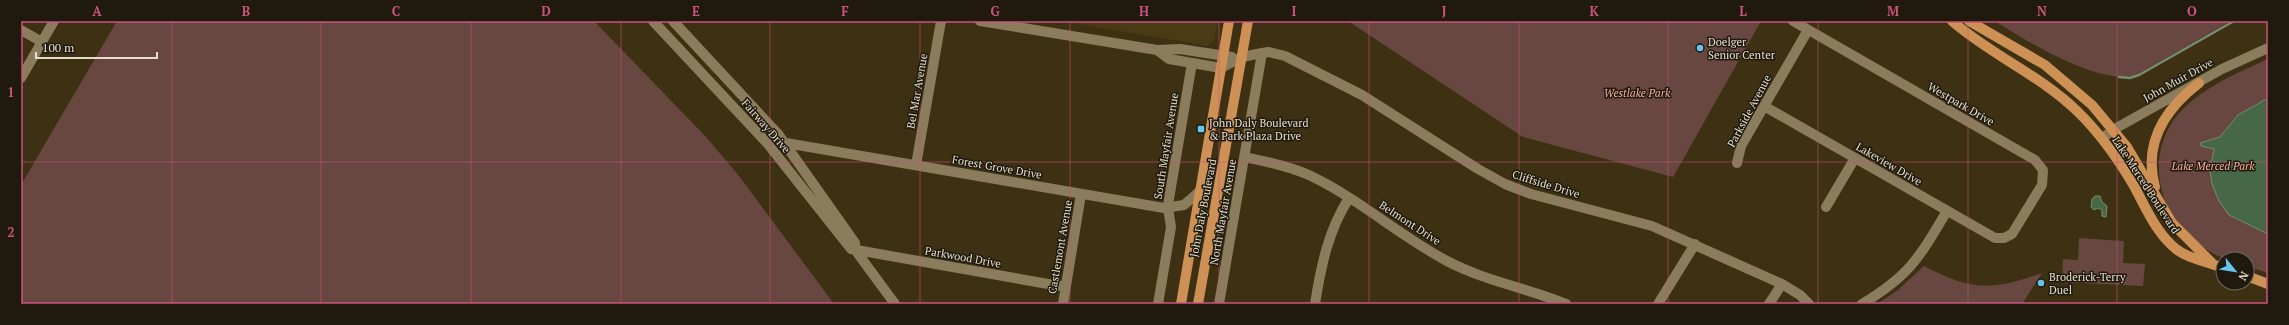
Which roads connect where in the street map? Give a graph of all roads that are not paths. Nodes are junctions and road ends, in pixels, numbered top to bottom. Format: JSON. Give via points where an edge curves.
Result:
{"nodes":[{"id":1,"x":54,"y":21,"type":"edge"},
{"id":2,"x":653,"y":21,"type":"edge"},
{"id":3,"x":673,"y":21,"type":"edge"},
{"id":4,"x":941,"y":21,"type":"edge"},
{"id":5,"x":980,"y":21,"type":"edge"},
{"id":6,"x":1229,"y":21,"type":"edge"},
{"id":7,"x":1248,"y":21,"type":"edge"},
{"id":8,"x":1794,"y":21,"type":"edge"},
{"id":9,"x":1952,"y":21,"type":"edge"},
{"id":10,"x":1969,"y":21,"type":"edge"},
{"id":11,"x":21,"y":30,"type":"edge"},
{"id":12,"x":1808,"y":30,"type":"junction"},
{"id":13,"x":42,"y":42,"type":"junction"},
{"id":14,"x":2268,"y":48,"type":"edge"},
{"id":15,"x":1157,"y":50,"type":"junction"},
{"id":16,"x":1262,"y":53,"type":"junction"},
{"id":17,"x":1224,"y":56,"type":"junction"},
{"id":18,"x":1242,"y":57,"type":"junction"},
{"id":19,"x":1192,"y":63,"type":"junction"},
{"id":20,"x":1221,"y":68,"type":"junction"},
{"id":21,"x":21,"y":78,"type":"edge"},
{"id":22,"x":2199,"y":83,"type":"junction"},
{"id":23,"x":1764,"y":106,"type":"junction"},
{"id":24,"x":2114,"y":129,"type":"junction"},
{"id":25,"x":2102,"y":138,"type":"junction"},
{"id":26,"x":786,"y":143,"type":"junction"},
{"id":27,"x":1244,"y":157,"type":"junction"},
{"id":28,"x":1855,"y":158,"type":"junction"},
{"id":29,"x":1737,"y":163,"type":"dead end"},
{"id":30,"x":916,"y":165,"type":"junction"},
{"id":31,"x":1200,"y":191,"type":"junction"},
{"id":32,"x":1081,"y":194,"type":"junction"},
{"id":33,"x":1349,"y":198,"type":"junction"},
{"id":34,"x":2158,"y":200,"type":"junction"},
{"id":35,"x":1826,"y":207,"type":"dead end"},
{"id":36,"x":1168,"y":208,"type":"junction"},
{"id":37,"x":1947,"y":211,"type":"junction"},
{"id":38,"x":2004,"y":238,"type":"joint"},
{"id":39,"x":1695,"y":244,"type":"junction"},
{"id":40,"x":856,"y":251,"type":"junction"},
{"id":41,"x":2212,"y":263,"type":"junction"},
{"id":42,"x":2215,"y":264,"type":"edge"},
{"id":43,"x":2255,"y":279,"type":"edge"},
{"id":44,"x":1782,"y":284,"type":"junction"},
{"id":45,"x":2268,"y":284,"type":"edge"},
{"id":46,"x":1065,"y":287,"type":"junction"},
{"id":47,"x":895,"y":304,"type":"edge"},
{"id":48,"x":1063,"y":304,"type":"edge"},
{"id":49,"x":1158,"y":304,"type":"edge"},
{"id":50,"x":1181,"y":304,"type":"edge"},
{"id":51,"x":1198,"y":304,"type":"edge"},
{"id":52,"x":1219,"y":304,"type":"edge"},
{"id":53,"x":1315,"y":304,"type":"edge"},
{"id":54,"x":1566,"y":304,"type":"edge"},
{"id":55,"x":1658,"y":304,"type":"edge"},
{"id":56,"x":1769,"y":304,"type":"edge"},
{"id":57,"x":1809,"y":304,"type":"edge"},
{"id":58,"x":1862,"y":304,"type":"edge"}],
"edges":[{"from":1,"to":13,"type":"street"},
{"from":2,"to":40,"type":"street","name":"Fairway Drive","via":[[767,143],[848,247]]},
{"from":3,"to":26,"type":"street","name":"Fairway Drive"},
{"from":4,"to":30,"type":"street","name":"Bel Mar Avenue"},
{"from":5,"to":15,"type":"street"},
{"from":6,"to":17,"type":"main road","name":"John Daly Boulevard"},
{"from":7,"to":18,"type":"main road","name":"John Daly Boulevard"},
{"from":8,"to":12,"type":"street","name":"Westpark Drive"},
{"from":9,"to":25,"type":"main road","name":"Lake Merced Boulevard","via":[[2051,89],[2078,112]]},
{"from":10,"to":24,"type":"main road","name":"Lake Merced Boulevard","via":[[2056,73],[2086,98]]},
{"from":11,"to":13,"type":"street"},
{"from":12,"to":23,"type":"street","name":"Parkside Avenue"},
{"from":12,"to":38,"type":"street","name":"Westpark Drive","via":[[2039,163],[2043,170],[2042,185],[2016,230]]},
{"from":13,"to":21,"type":"street"},
{"from":14,"to":22,"type":"street","name":"John Muir Drive"},
{"from":15,"to":17,"type":"street","via":[[1180,49]]},
{"from":15,"to":19,"type":"street","via":[[1169,59]]},
{"from":16,"to":18,"type":"street","name":"Cliffside Drive"},
{"from":16,"to":27,"type":"street","name":"North Mayfair Avenue"},
{"from":16,"to":39,"type":"street","name":"Cliffside Drive","via":[[1285,56],[1346,86],[1506,184],[1531,194],[1652,226]]},
{"from":17,"to":18,"type":"street"},
{"from":17,"to":20,"type":"main road","name":"John Daly Boulevard"},
{"from":18,"to":20,"type":"street"},
{"from":18,"to":51,"type":"main road","name":"John Daly Boulevard"},
{"from":19,"to":20,"type":"street"},
{"from":19,"to":36,"type":"street","name":"South Mayfair Avenue"},
{"from":20,"to":31,"type":"main road","name":"John Daly Boulevard"},
{"from":22,"to":24,"type":"street","name":"John Muir Drive"},
{"from":22,"to":34,"type":"main road","via":[[2175,104],[2155,137],[2151,164]]},
{"from":23,"to":28,"type":"street","name":"Lakeview Drive"},
{"from":23,"to":29,"type":"street","name":"Parkside Avenue","via":[[1741,146]]},
{"from":24,"to":25,"type":"street","name":"John Muir Drive"},
{"from":24,"to":34,"type":"main road","name":"Lake Merced Boulevard","via":[[2137,162]]},
{"from":25,"to":41,"type":"main road","name":"Lake Merced Boulevard","via":[[2163,236],[2189,257]]},
{"from":26,"to":30,"type":"street","name":"Forest Grove Drive"},
{"from":26,"to":40,"type":"street","name":"Fairway Drive","via":[[855,243]]},
{"from":27,"to":33,"type":"street","name":"Belmont Drive","via":[[1300,171]]},
{"from":27,"to":52,"type":"street","name":"North Mayfair Avenue"},
{"from":28,"to":35,"type":"street"},
{"from":28,"to":37,"type":"street","name":"Lakeview Drive"},
{"from":30,"to":32,"type":"street","name":"Forest Grove Drive"},
{"from":31,"to":36,"type":"street","name":"Forest Grove Drive","via":[[1184,205]]},
{"from":31,"to":50,"type":"main road","name":"John Daly Boulevard"},
{"from":32,"to":36,"type":"street","name":"Forest Grove Drive"},
{"from":32,"to":46,"type":"street","name":"Castlemont Avenue"},
{"from":33,"to":53,"type":"street","via":[[1334,223],[1325,249]]},
{"from":33,"to":54,"type":"street","name":"Belmont Drive","via":[[1430,251],[1461,268]]},
{"from":34,"to":41,"type":"main road","name":"Lake Merced Boulevard","via":[[2179,233]]},
{"from":36,"to":49,"type":"street","name":"South Mayfair Avenue","via":[[1172,227]]},
{"from":37,"to":38,"type":"street","name":"Lakeview Drive","via":[[1990,236]]},
{"from":37,"to":58,"type":"street","via":[[1913,266],[1896,282]]},
{"from":39,"to":44,"type":"street","name":"Cliffside Drive"},
{"from":39,"to":55,"type":"street"},
{"from":40,"to":46,"type":"street","name":"Parkwood Drive"},
{"from":40,"to":47,"type":"street","name":"Fairway Drive"},
{"from":41,"to":42,"type":"main road","name":"Lake Merced Boulevard"},
{"from":43,"to":45,"type":"main road"},
{"from":44,"to":56,"type":"street"},
{"from":44,"to":57,"type":"street","name":"Cliffside Drive"},
{"from":46,"to":48,"type":"street","name":"Castlemont Avenue"}]}
